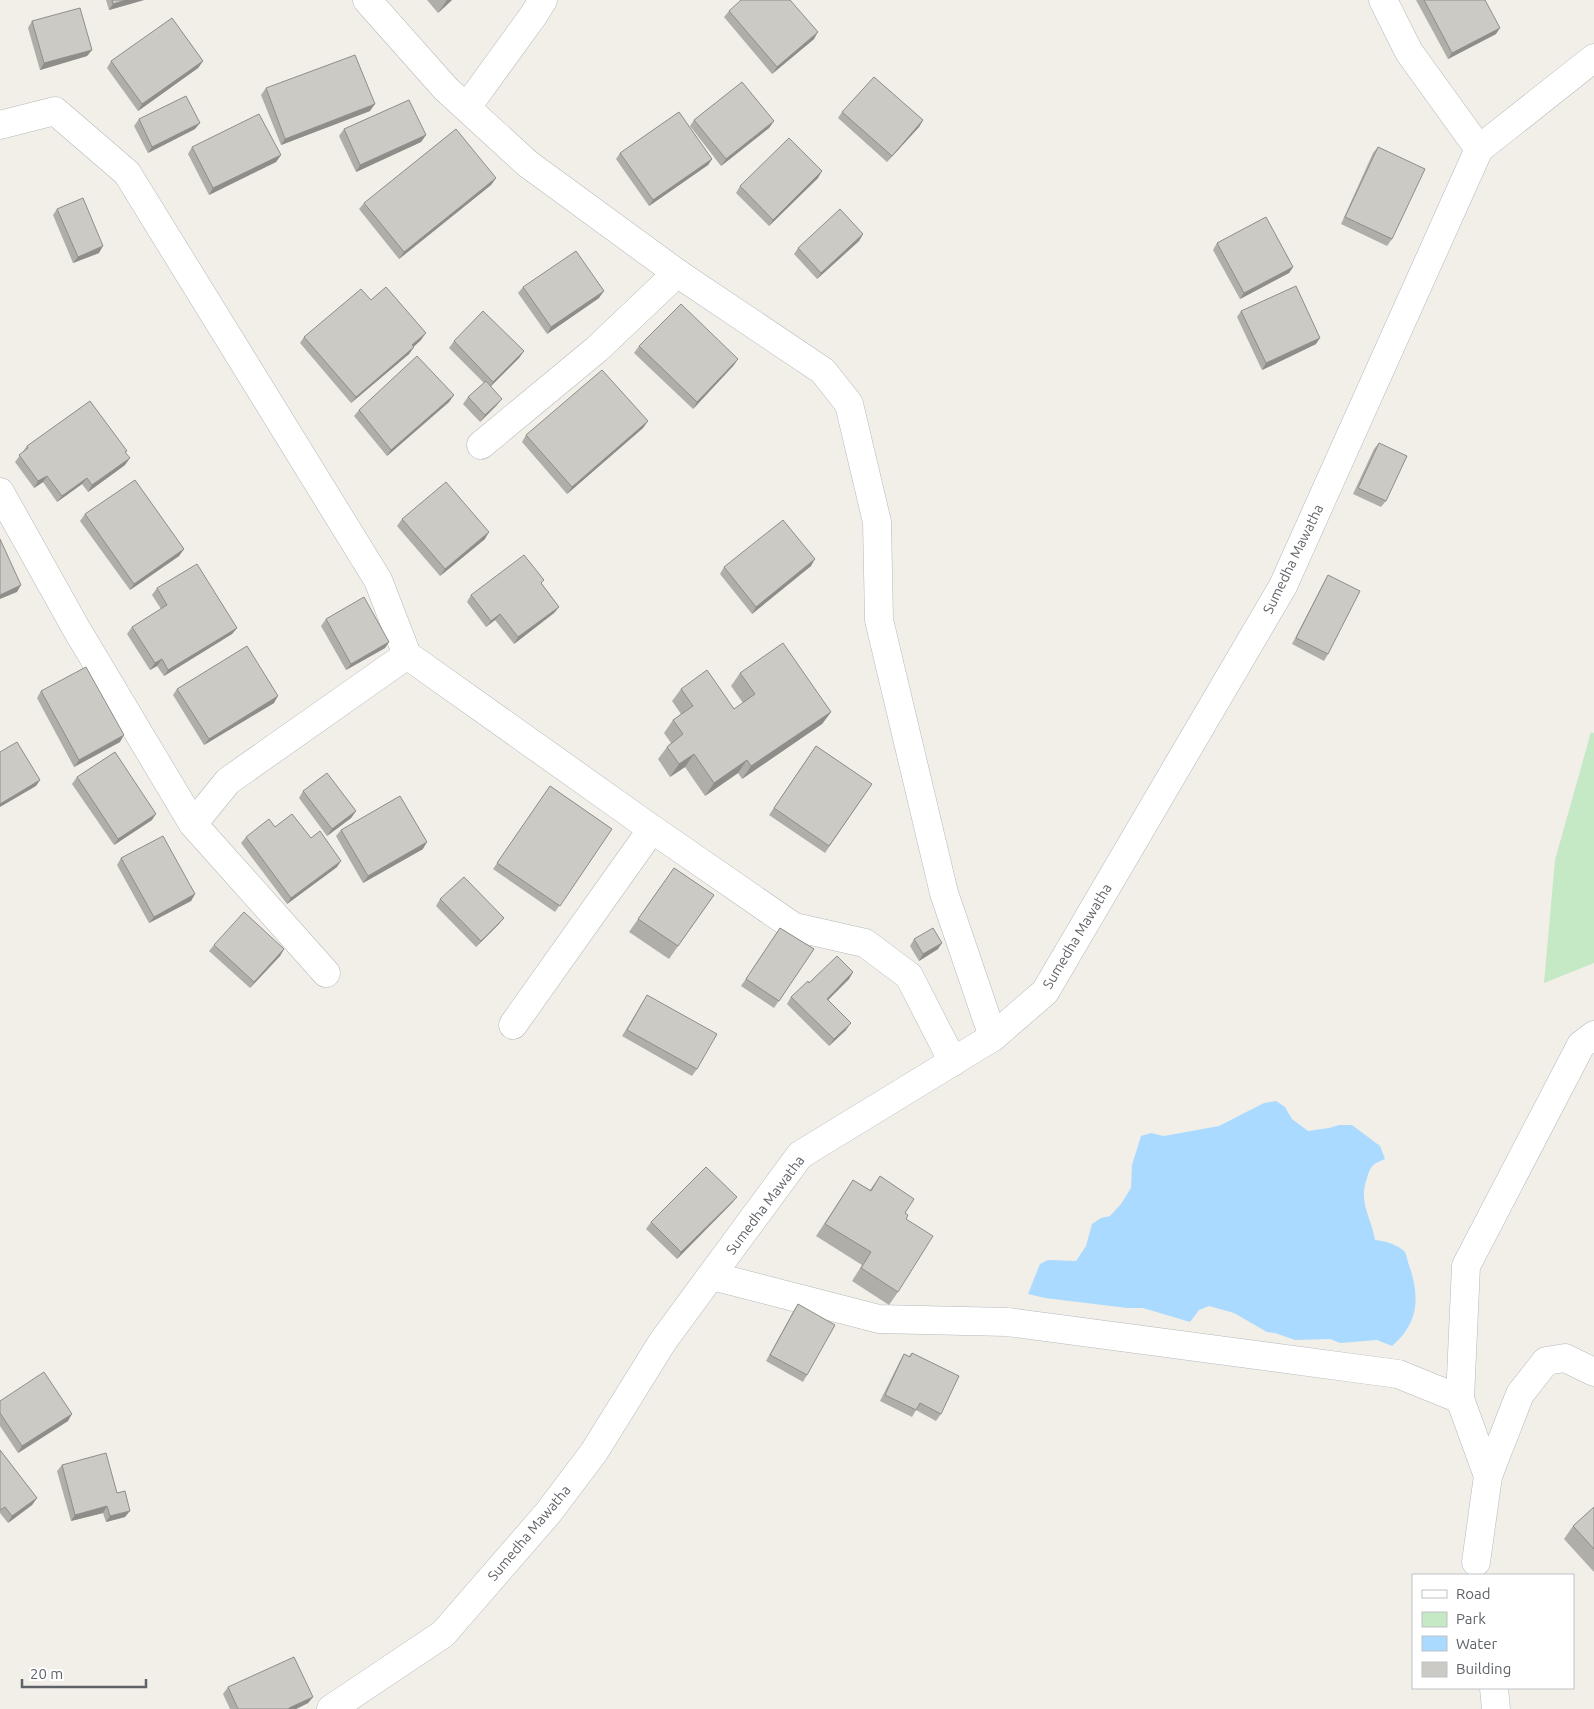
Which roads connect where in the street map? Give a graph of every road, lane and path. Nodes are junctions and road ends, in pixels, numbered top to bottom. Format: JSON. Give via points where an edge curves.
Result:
{"nodes":[{"id":1,"x":367,"y":0,"type":"edge"},
{"id":2,"x":543,"y":0,"type":"edge"},
{"id":3,"x":1383,"y":0,"type":"edge"},
{"id":4,"x":1594,"y":58,"type":"edge"},
{"id":5,"x":467,"y":107,"type":"junction"},
{"id":6,"x":0,"y":126,"type":"edge"},
{"id":7,"x":1479,"y":149,"type":"junction"},
{"id":8,"x":677,"y":273,"type":"junction"},
{"id":9,"x":481,"y":445,"type":"dead end"},
{"id":10,"x":0,"y":492,"type":"edge"},
{"id":11,"x":407,"y":655,"type":"junction"},
{"id":12,"x":193,"y":824,"type":"junction"},
{"id":13,"x":652,"y":829,"type":"junction"},
{"id":14,"x":326,"y":973,"type":"dead end"},
{"id":15,"x":513,"y":1026,"type":"dead end"},
{"id":16,"x":1594,"y":1035,"type":"edge"},
{"id":17,"x":993,"y":1036,"type":"junction"},
{"id":18,"x":953,"y":1062,"type":"junction"},
{"id":19,"x":712,"y":1276,"type":"junction"},
{"id":20,"x":1594,"y":1372,"type":"edge"},
{"id":21,"x":1460,"y":1399,"type":"junction"},
{"id":22,"x":1488,"y":1476,"type":"junction"},
{"id":23,"x":1476,"y":1562,"type":"dead end"},
{"id":24,"x":1494,"y":1689,"type":"edge"},
{"id":25,"x":331,"y":1709,"type":"edge"},
{"id":26,"x":1496,"y":1709,"type":"edge"}],
"edges":[{"from":1,"to":5,"type":"street","via":[[446,89]]},
{"from":2,"to":5,"type":"street"},
{"from":3,"to":7,"type":"street","via":[[1409,52]]},
{"from":4,"to":7,"type":"street","name":"Sumedha Mawatha"},
{"from":5,"to":8,"type":"street","via":[[528,164]]},
{"from":6,"to":11,"type":"street","via":[[55,111],[126,173],[378,580]]},
{"from":7,"to":17,"type":"street","name":"Sumedha Mawatha","via":[[1283,586],[1045,992]]},
{"from":8,"to":9,"type":"street","via":[[597,349]]},
{"from":8,"to":17,"type":"street","via":[[824,371],[849,404],[877,522],[880,620],[944,893]]},
{"from":10,"to":12,"type":"street","via":[[77,630]]},
{"from":11,"to":12,"type":"street","via":[[228,781]]},
{"from":11,"to":13,"type":"street"},
{"from":12,"to":14,"type":"street"},
{"from":13,"to":15,"type":"street"},
{"from":13,"to":18,"type":"street","via":[[794,926],[865,943],[910,976]]},
{"from":16,"to":21,"type":"street","via":[[1581,1045],[1466,1266]]},
{"from":17,"to":18,"type":"street","name":"Sumedha Mawatha"},
{"from":18,"to":19,"type":"street","name":"Sumedha Mawatha","via":[[800,1155]]},
{"from":19,"to":21,"type":"street","via":[[879,1319],[1007,1322],[1398,1374]]},
{"from":19,"to":25,"type":"street","name":"Sumedha Mawatha","via":[[663,1341],[594,1452],[548,1513],[443,1634]]},
{"from":20,"to":22,"type":"street","via":[[1565,1358],[1546,1361],[1520,1394]]},
{"from":21,"to":22,"type":"street"},
{"from":22,"to":23,"type":"street"},
{"from":24,"to":26,"type":"street"}]}
